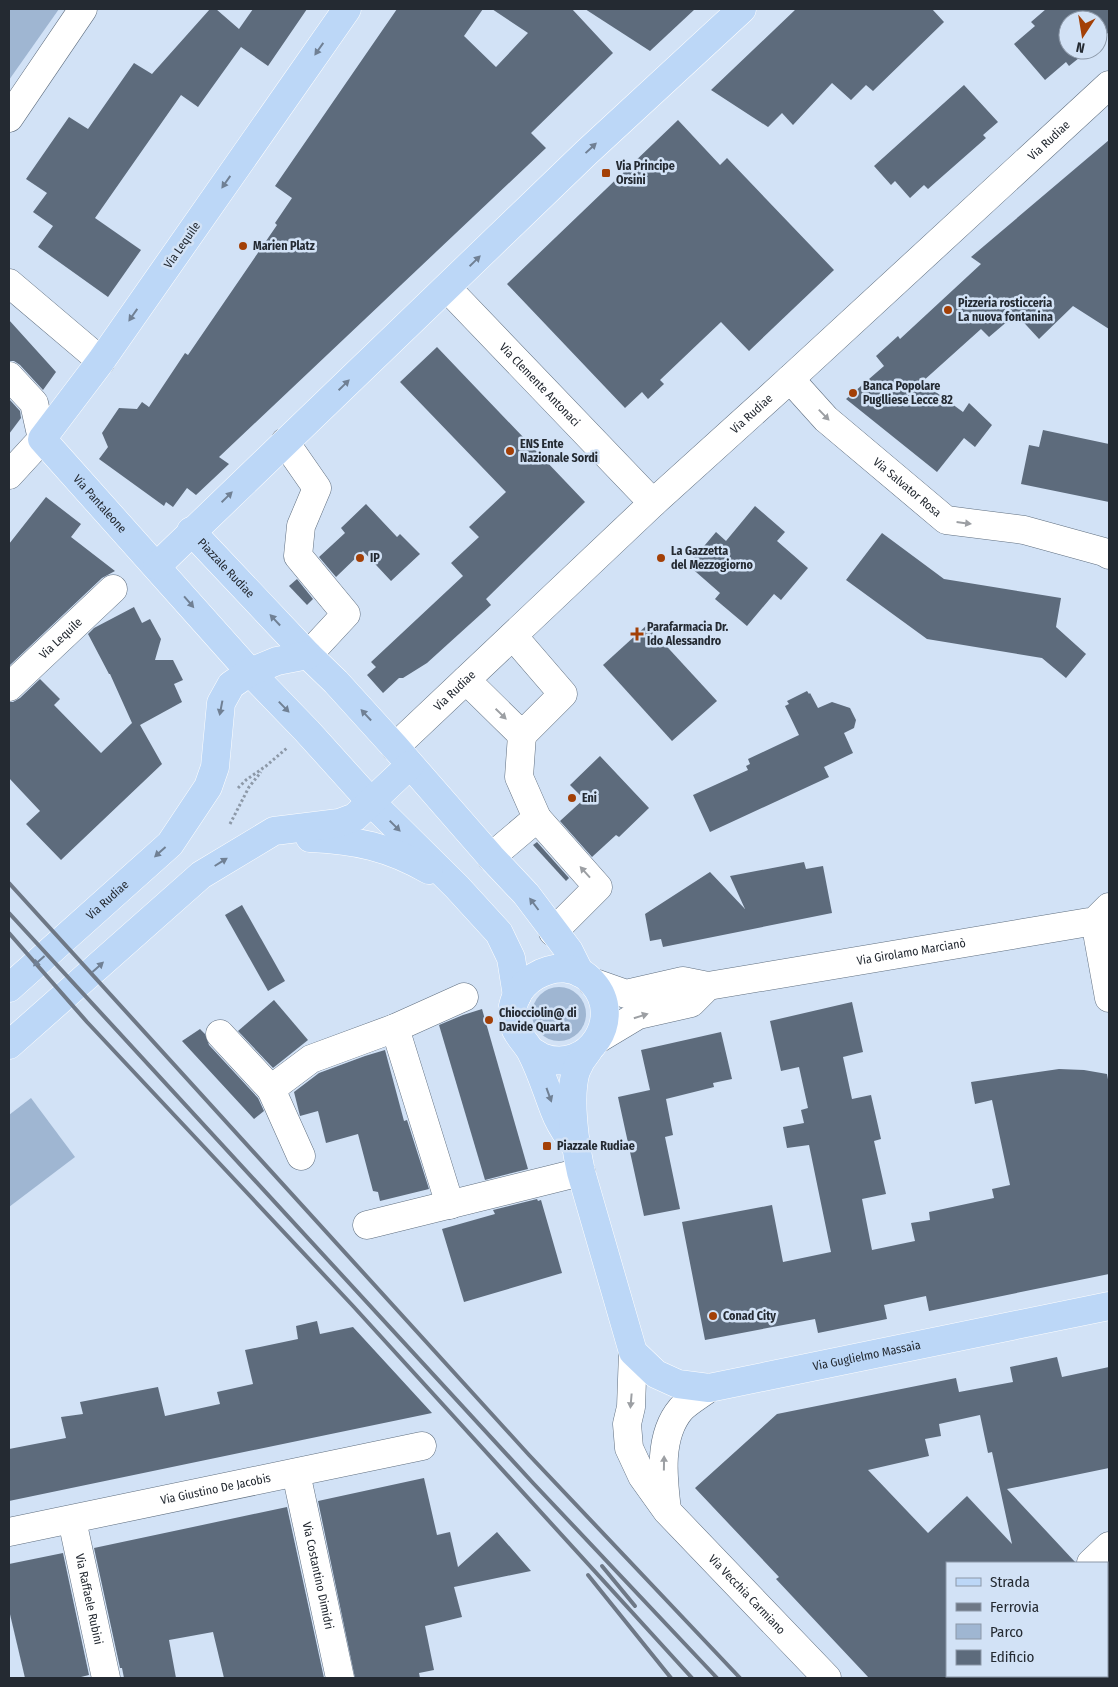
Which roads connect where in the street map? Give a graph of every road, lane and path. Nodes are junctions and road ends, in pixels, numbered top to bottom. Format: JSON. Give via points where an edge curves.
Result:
{"nodes":[{"id":1,"x":83,"y":9,"type":"edge"},
{"id":2,"x":347,"y":9,"type":"edge"},
{"id":3,"x":742,"y":9,"type":"edge"},
{"id":4,"x":1109,"y":85,"type":"edge"},
{"id":5,"x":9,"y":118,"type":"edge"},
{"id":6,"x":9,"y":284,"type":"edge"},
{"id":7,"x":447,"y":288,"type":"junction"},
{"id":8,"x":101,"y":361,"type":"junction"},
{"id":9,"x":9,"y":376,"type":"edge"},
{"id":10,"x":790,"y":379,"type":"junction"},
{"id":11,"x":42,"y":439,"type":"junction"},
{"id":12,"x":285,"y":442,"type":"junction"},
{"id":13,"x":9,"y":475,"type":"edge"},
{"id":14,"x":653,"y":503,"type":"junction"},
{"id":15,"x":192,"y":531,"type":"junction"},
{"id":16,"x":1109,"y":554,"type":"edge"},
{"id":17,"x":157,"y":566,"type":"junction"},
{"id":18,"x":114,"y":588,"type":"dead end"},
{"id":19,"x":513,"y":636,"type":"junction"},
{"id":20,"x":308,"y":656,"type":"junction"},
{"id":21,"x":250,"y":672,"type":"junction"},
{"id":22,"x":466,"y":680,"type":"junction"},
{"id":23,"x":9,"y":687,"type":"edge"},
{"id":24,"x":522,"y":735,"type":"junction"},
{"id":25,"x":402,"y":756,"type":"junction"},
{"id":26,"x":372,"y":802,"type":"junction"},
{"id":27,"x":537,"y":818,"type":"junction"},
{"id":28,"x":252,"y":843,"type":"junction"},
{"id":29,"x":491,"y":857,"type":"junction"},
{"id":30,"x":457,"y":887,"type":"junction"},
{"id":31,"x":1102,"y":914,"type":"edge"},
{"id":32,"x":553,"y":932,"type":"junction"},
{"id":33,"x":586,"y":977,"type":"junction"},
{"id":34,"x":708,"y":986,"type":"junction"},
{"id":35,"x":9,"y":988,"type":"edge"},
{"id":36,"x":517,"y":996,"type":"junction"},
{"id":37,"x":464,"y":997,"type":"dead end"},
{"id":38,"x":1109,"y":998,"type":"edge"},
{"id":39,"x":395,"y":1028,"type":"junction"},
{"id":40,"x":220,"y":1034,"type":"dead end"},
{"id":41,"x":9,"y":1045,"type":"edge"},
{"id":42,"x":593,"y":1045,"type":"junction"},
{"id":43,"x":530,"y":1050,"type":"junction"},
{"id":44,"x":271,"y":1089,"type":"junction"},
{"id":45,"x":301,"y":1156,"type":"dead end"},
{"id":46,"x":578,"y":1161,"type":"junction"},
{"id":47,"x":450,"y":1204,"type":"junction"},
{"id":48,"x":367,"y":1225,"type":"dead end"},
{"id":49,"x":1109,"y":1306,"type":"edge"},
{"id":50,"x":633,"y":1352,"type":"junction"},
{"id":51,"x":656,"y":1374,"type":"junction"},
{"id":52,"x":709,"y":1388,"type":"junction"},
{"id":53,"x":670,"y":1429,"type":"junction"},
{"id":54,"x":422,"y":1446,"type":"dead end"},
{"id":55,"x":296,"y":1473,"type":"junction"},
{"id":56,"x":667,"y":1511,"type":"junction"},
{"id":57,"x":72,"y":1520,"type":"junction"},
{"id":58,"x":9,"y":1532,"type":"edge"},
{"id":59,"x":1109,"y":1546,"type":"edge"},
{"id":60,"x":1091,"y":1562,"type":"edge"},
{"id":61,"x":106,"y":1678,"type":"edge"},
{"id":62,"x":340,"y":1678,"type":"edge"},
{"id":63,"x":828,"y":1678,"type":"edge"}],
"edges":[{"from":1,"to":5,"type":"street"},
{"from":2,"to":8,"type":"main road","name":"Via Lequile","one_way":true},
{"from":7,"to":3,"type":"main road","one_way":true,"via":[[586,153]]},
{"from":4,"to":10,"type":"street","name":"Via Rudiae"},
{"from":6,"to":8,"type":"street"},
{"from":12,"to":7,"type":"main road","one_way":true},
{"from":7,"to":14,"type":"street","name":"Via Clemente Antonaci"},
{"from":8,"to":11,"type":"main road","name":"Via Lequile"},
{"from":9,"to":11,"type":"street","via":[[34,403]]},
{"from":10,"to":14,"type":"street","name":"Via Rudiae"},
{"from":10,"to":16,"type":"street","name":"Via Salvator Rosa","one_way":true,"via":[[826,419],[946,520],[1024,530]]},
{"from":11,"to":13,"type":"street","name":"Via Lequile"},
{"from":11,"to":17,"type":"main road","name":"Via Pantaleone"},
{"from":15,"to":12,"type":"main road","one_way":true},
{"from":12,"to":20,"type":"street","via":[[317,488],[301,526],[298,556],[346,614]]},
{"from":14,"to":19,"type":"street","name":"Via Rudiae"},
{"from":15,"to":17,"type":"main road","name":"Piazzale Rudiae"},
{"from":20,"to":15,"type":"main road","name":"Piazzale Rudiae","one_way":true},
{"from":17,"to":21,"type":"main road","name":"Piazzale Rudiae","one_way":true},
{"from":18,"to":23,"type":"street","name":"Via Lequile"},
{"from":19,"to":22,"type":"street","name":"Via Rudiae"},
{"from":19,"to":24,"type":"street","via":[[563,694]]},
{"from":20,"to":21,"type":"main road","via":[[278,661]]},
{"from":25,"to":20,"type":"main road","name":"Piazzale Rudiae","one_way":true,"via":[[336,682]]},
{"from":21,"to":26,"type":"main road","name":"Piazzale Rudiae","one_way":true},
{"from":21,"to":35,"type":"main road","name":"Via Rudiae","one_way":true,"via":[[231,685],[221,703],[215,767],[208,787],[170,844]]},
{"from":22,"to":24,"type":"street","one_way":true},
{"from":22,"to":25,"type":"street","name":"Via Rudiae"},
{"from":24,"to":27,"type":"street","via":[[518,777]]},
{"from":25,"to":26,"type":"main road"},
{"from":25,"to":29,"type":"main road","name":"Piazzale Rudiae"},
{"from":26,"to":28,"type":"main road","via":[[355,817],[339,824],[274,831]]},
{"from":26,"to":30,"type":"main road","name":"Piazzale Rudiae","one_way":true},
{"from":27,"to":29,"type":"street"},
{"from":32,"to":27,"type":"street","one_way":true,"via":[[598,887]]},
{"from":28,"to":30,"type":"main road","via":[[305,838],[375,845],[415,862]]},
{"from":41,"to":28,"type":"main road","one_way":true,"via":[[201,875]]},
{"from":32,"to":29,"type":"main road","name":"Piazzale Rudiae","one_way":true,"via":[[533,902]]},
{"from":30,"to":36,"type":"main road","name":"Piazzale Rudiae","via":[[499,933],[511,958]]},
{"from":31,"to":34,"type":"street","name":"Via Girolamo Marcianò"},
{"from":31,"to":38,"type":"street"},
{"from":32,"to":33,"type":"main road","name":"Piazzale Rudiae"},
{"from":33,"to":34,"type":"street","name":"Via Girolamo Marcianò","via":[[626,994],[683,981]]},
{"from":33,"to":36,"type":"main road","via":[[562,968],[543,971],[528,981]]},
{"from":33,"to":42,"type":"main road","name":"Piazzale Rudiae","via":[[601,994],[605,1009],[604,1025]]},
{"from":42,"to":34,"type":"street","one_way":true,"via":[[638,1016],[692,1003]]},
{"from":36,"to":43,"type":"main road","name":"Piazzale Rudiae","via":[[513,1010],[514,1025]]},
{"from":37,"to":39,"type":"street"},
{"from":39,"to":44,"type":"street","via":[[310,1059]]},
{"from":39,"to":47,"type":"street"},
{"from":40,"to":44,"type":"street"},
{"from":42,"to":43,"type":"main road","via":[[574,1058],[559,1060],[544,1058]]},
{"from":42,"to":46,"type":"main road","name":"Piazzale Rudiae","via":[[576,1072],[574,1086]]},
{"from":43,"to":46,"type":"main road","name":"Piazzale Rudiae","one_way":true},
{"from":44,"to":45,"type":"street"},
{"from":46,"to":47,"type":"street"},
{"from":46,"to":50,"type":"main road","name":"Piazzale Rudiae"},
{"from":47,"to":48,"type":"street"},
{"from":49,"to":52,"type":"main road","name":"Via Guglielmo Massaia"},
{"from":50,"to":51,"type":"main road","name":"Via Guglielmo Massaia"},
{"from":50,"to":56,"type":"street","name":"Via Vecchia Carmiano","one_way":true,"via":[[629,1448],[642,1476]]},
{"from":51,"to":52,"type":"main road","name":"Via Guglielmo Massaia","via":[[678,1384]]},
{"from":51,"to":53,"type":"street","via":[[666,1398]]},
{"from":52,"to":53,"type":"street","via":[[681,1409]]},
{"from":56,"to":53,"type":"street","one_way":true,"via":[[664,1454]]},
{"from":54,"to":55,"type":"street","name":"Via Giustino De Jacobis"},
{"from":55,"to":57,"type":"street","name":"Via Giustino De Jacobis"},
{"from":55,"to":62,"type":"street","name":"Via Costantino Dimidri"},
{"from":56,"to":63,"type":"street","name":"Via Vecchia Carmiano"},
{"from":57,"to":58,"type":"street","name":"Via Giustino De Jacobis"},
{"from":57,"to":61,"type":"street","name":"Via Raffaele Rubini"},
{"from":59,"to":60,"type":"street"}]}
